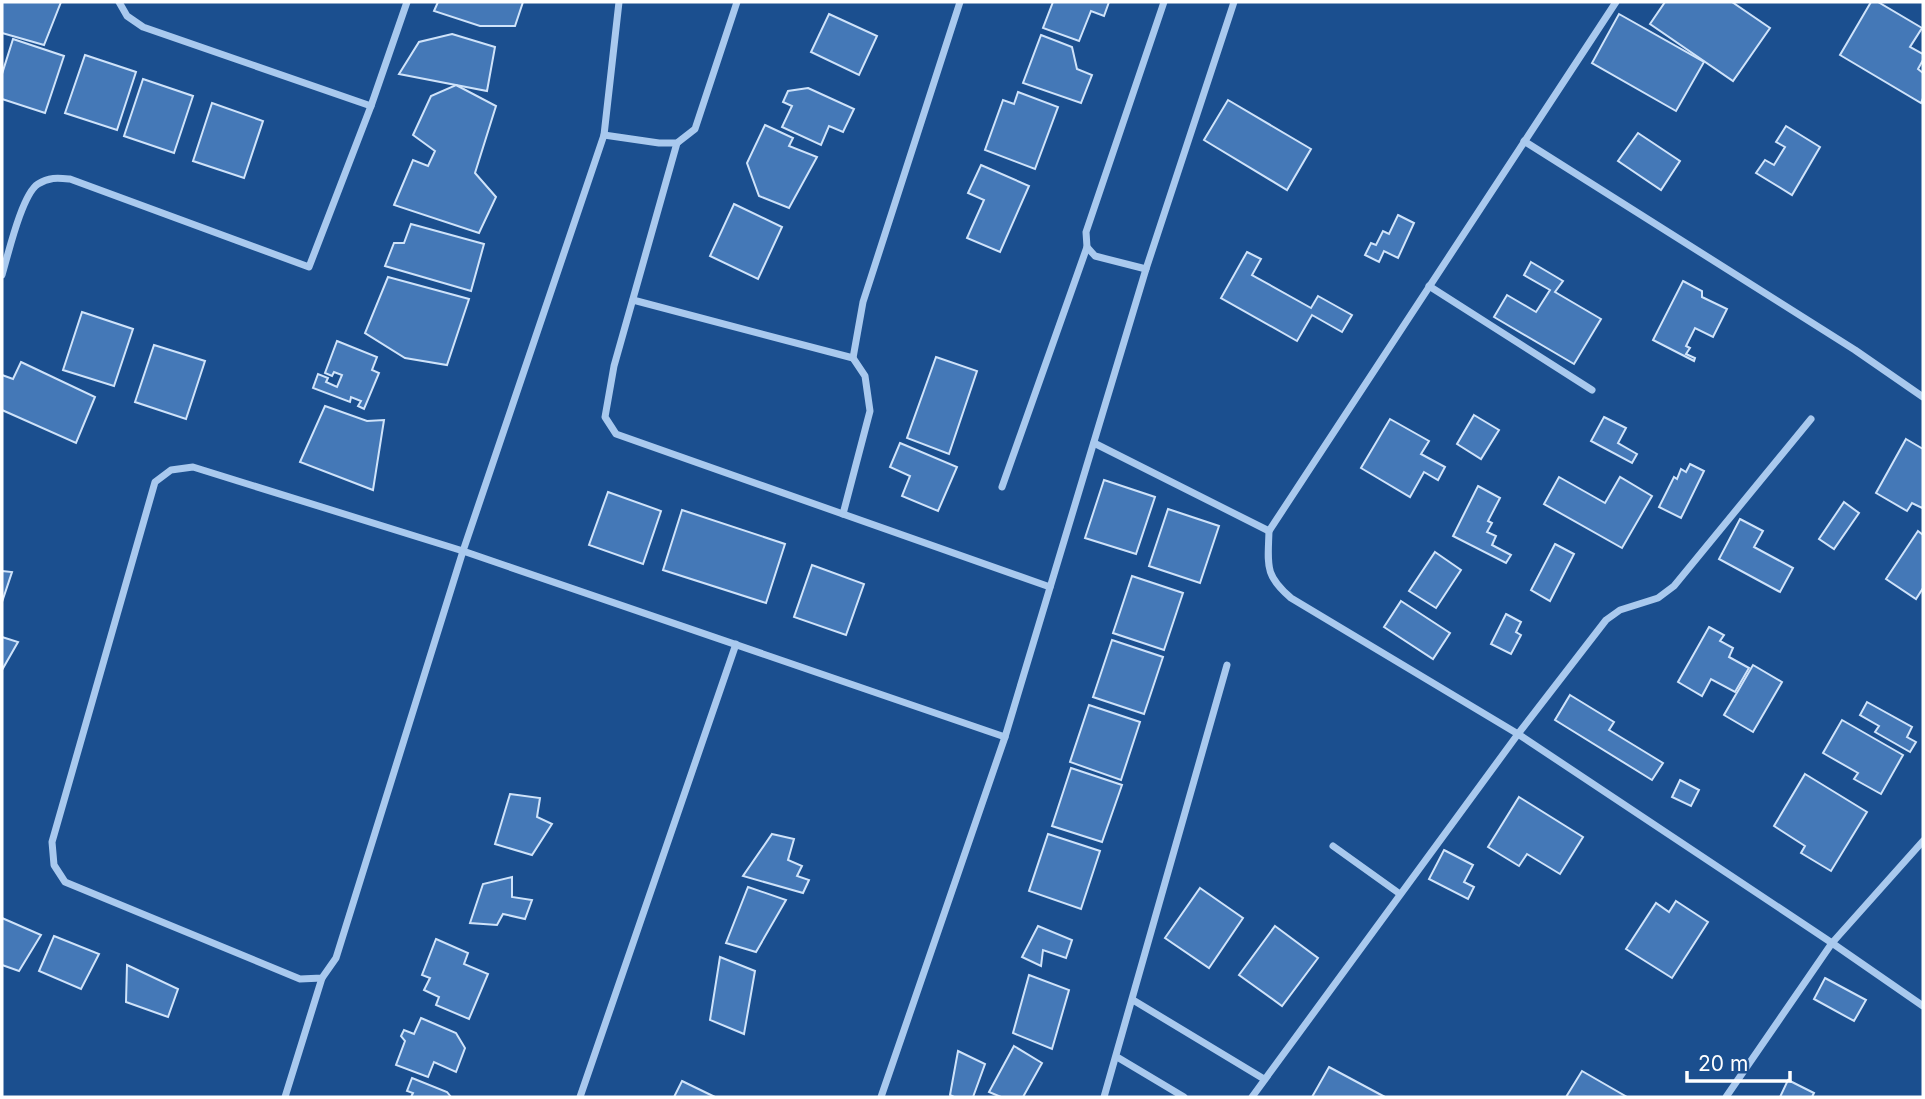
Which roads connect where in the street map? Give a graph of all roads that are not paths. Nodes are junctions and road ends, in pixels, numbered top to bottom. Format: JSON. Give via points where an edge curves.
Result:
{"nodes":[{"id":1,"x":119,"y":2,"type":"edge"},
{"id":2,"x":407,"y":2,"type":"edge"},
{"id":3,"x":619,"y":2,"type":"edge"},
{"id":4,"x":737,"y":2,"type":"edge"},
{"id":5,"x":960,"y":2,"type":"edge"},
{"id":6,"x":1164,"y":2,"type":"edge"},
{"id":7,"x":1234,"y":2,"type":"edge"},
{"id":8,"x":1616,"y":2,"type":"edge"},
{"id":9,"x":372,"y":106,"type":"junction"},
{"id":10,"x":604,"y":135,"type":"junction"},
{"id":11,"x":1524,"y":141,"type":"junction"},
{"id":12,"x":677,"y":143,"type":"junction"},
{"id":13,"x":1087,"y":247,"type":"junction"},
{"id":14,"x":1146,"y":269,"type":"junction"},
{"id":15,"x":2,"y":275,"type":"edge"},
{"id":16,"x":1429,"y":286,"type":"junction"},
{"id":17,"x":633,"y":300,"type":"junction"},
{"id":18,"x":853,"y":358,"type":"junction"},
{"id":19,"x":1592,"y":390,"type":"dead end"},
{"id":20,"x":1923,"y":397,"type":"edge"},
{"id":21,"x":1811,"y":419,"type":"dead end"},
{"id":22,"x":1094,"y":443,"type":"junction"},
{"id":23,"x":1002,"y":487,"type":"dead end"},
{"id":24,"x":843,"y":514,"type":"junction"},
{"id":25,"x":1269,"y":531,"type":"junction"},
{"id":26,"x":463,"y":551,"type":"junction"},
{"id":27,"x":1050,"y":587,"type":"junction"},
{"id":28,"x":736,"y":644,"type":"junction"},
{"id":29,"x":1227,"y":665,"type":"dead end"},
{"id":30,"x":1518,"y":734,"type":"junction"},
{"id":31,"x":1005,"y":737,"type":"junction"},
{"id":32,"x":1923,"y":841,"type":"edge"},
{"id":33,"x":1333,"y":846,"type":"dead end"},
{"id":34,"x":1400,"y":894,"type":"junction"},
{"id":35,"x":1832,"y":943,"type":"junction"},
{"id":36,"x":322,"y":978,"type":"junction"},
{"id":37,"x":1133,"y":1000,"type":"junction"},
{"id":38,"x":1923,"y":1006,"type":"edge"},
{"id":39,"x":1117,"y":1057,"type":"junction"},
{"id":40,"x":1264,"y":1079,"type":"junction"},
{"id":41,"x":285,"y":1097,"type":"edge"},
{"id":42,"x":580,"y":1097,"type":"edge"},
{"id":43,"x":881,"y":1097,"type":"edge"},
{"id":44,"x":1104,"y":1097,"type":"edge"},
{"id":45,"x":1184,"y":1097,"type":"edge"},
{"id":46,"x":1252,"y":1097,"type":"edge"},
{"id":47,"x":1726,"y":1097,"type":"edge"}],
"edges":[{"from":1,"to":9,"type":"street","via":[[127,16],[143,27]]},
{"from":2,"to":9,"type":"street"},
{"from":3,"to":10,"type":"street"},
{"from":4,"to":12,"type":"street","via":[[695,129]]},
{"from":5,"to":18,"type":"street","via":[[863,302]]},
{"from":6,"to":13,"type":"street","via":[[1086,232]]},
{"from":7,"to":14,"type":"street"},
{"from":8,"to":11,"type":"street"},
{"from":9,"to":15,"type":"street","via":[[309,267],[70,179],[52,177],[36,185],[24,205]]},
{"from":10,"to":12,"type":"street"},
{"from":10,"to":26,"type":"street"},
{"from":11,"to":16,"type":"street"},
{"from":11,"to":20,"type":"street"},
{"from":12,"to":17,"type":"street"},
{"from":13,"to":14,"type":"street","via":[[1096,256]]},
{"from":13,"to":23,"type":"street"},
{"from":14,"to":22,"type":"street"},
{"from":16,"to":19,"type":"street"},
{"from":16,"to":25,"type":"street"},
{"from":17,"to":18,"type":"street"},
{"from":17,"to":24,"type":"street","via":[[605,417],[616,434]]},
{"from":18,"to":24,"type":"street","via":[[865,376],[870,411]]},
{"from":21,"to":30,"type":"street","via":[[1674,586],[1658,598],[1620,610],[1606,620]]},
{"from":22,"to":25,"type":"street"},
{"from":22,"to":27,"type":"street"},
{"from":24,"to":27,"type":"street"},
{"from":25,"to":30,"type":"street","via":[[1268,568],[1276,585]]},
{"from":26,"to":28,"type":"street"},
{"from":26,"to":36,"type":"street","via":[[336,958]]},
{"from":26,"to":36,"type":"street","via":[[193,467],[172,471],[155,482],[52,842],[54,865],[65,882],[300,979]]},
{"from":27,"to":31,"type":"street"},
{"from":28,"to":31,"type":"street"},
{"from":28,"to":42,"type":"street"},
{"from":29,"to":37,"type":"street"},
{"from":30,"to":34,"type":"street"},
{"from":30,"to":35,"type":"street"},
{"from":31,"to":43,"type":"street"},
{"from":32,"to":35,"type":"street"},
{"from":33,"to":34,"type":"street"},
{"from":34,"to":40,"type":"street"},
{"from":35,"to":38,"type":"street"},
{"from":35,"to":47,"type":"street"},
{"from":36,"to":41,"type":"street"},
{"from":37,"to":39,"type":"street"},
{"from":37,"to":40,"type":"street"},
{"from":39,"to":44,"type":"street"},
{"from":39,"to":45,"type":"street"},
{"from":40,"to":46,"type":"street"}]}
